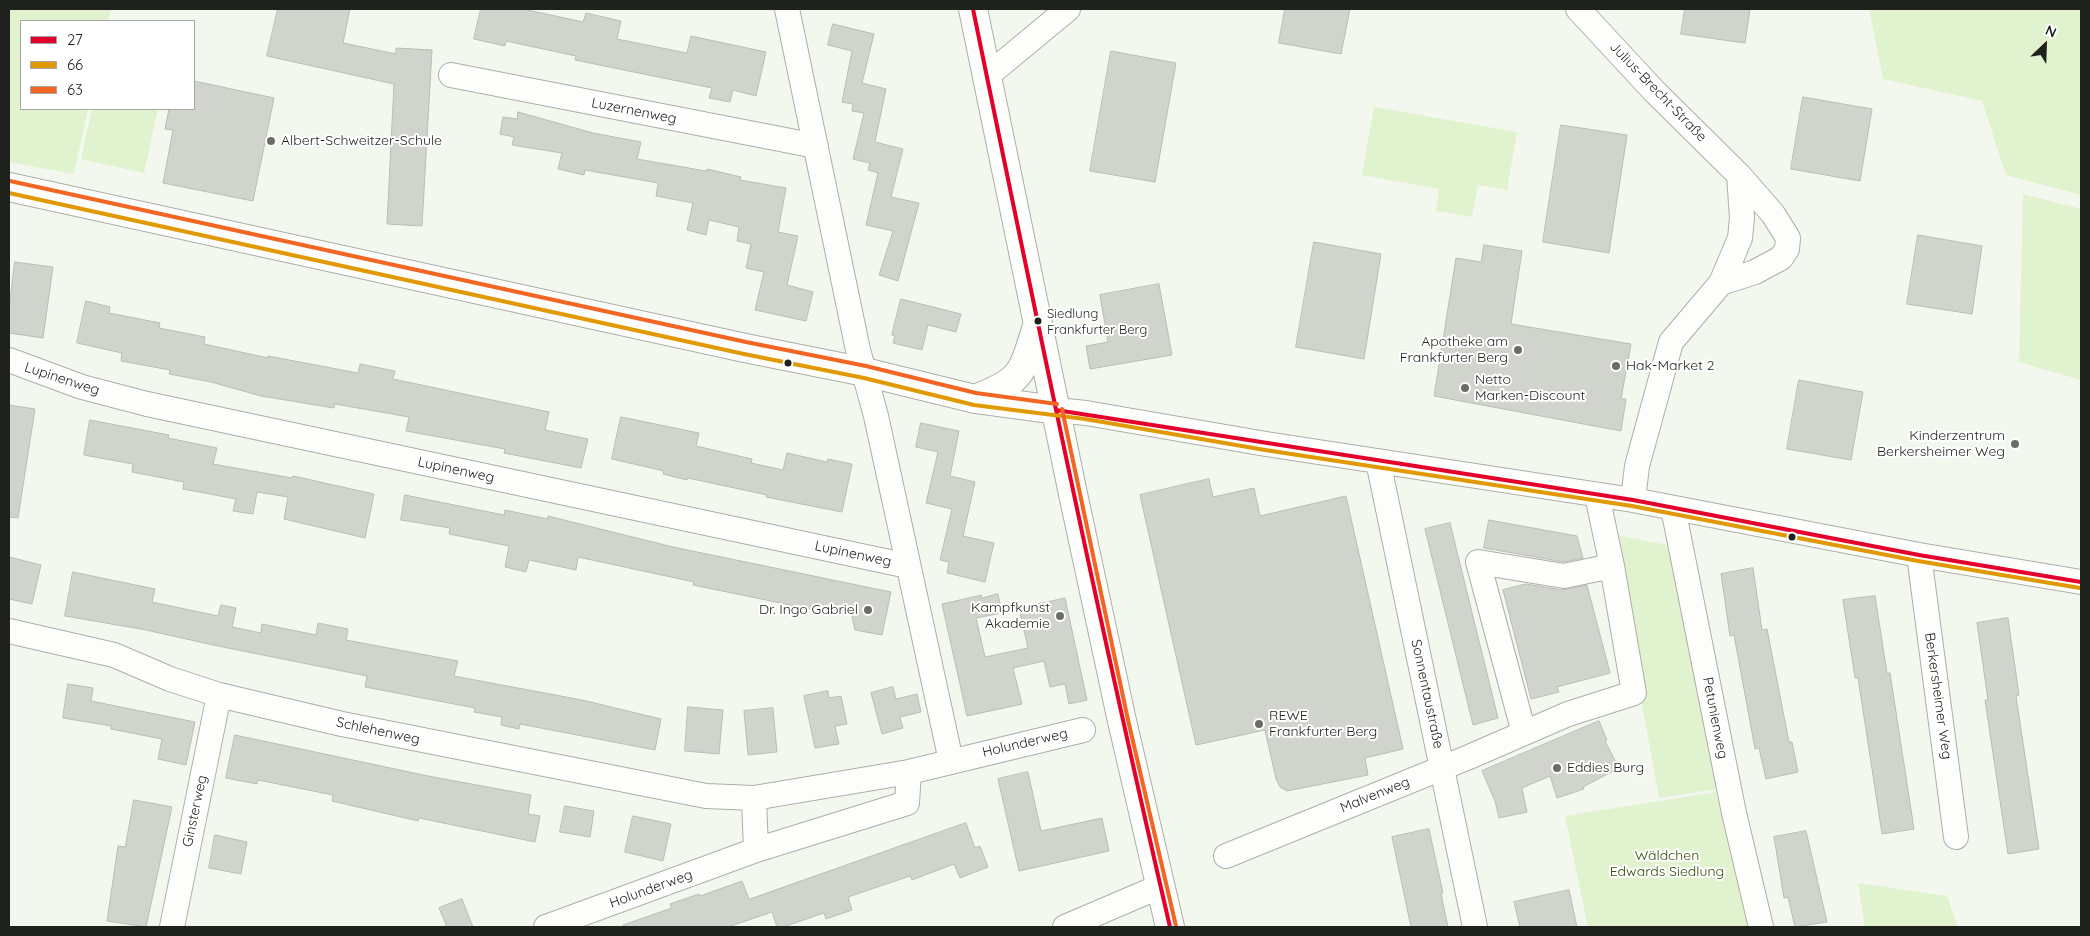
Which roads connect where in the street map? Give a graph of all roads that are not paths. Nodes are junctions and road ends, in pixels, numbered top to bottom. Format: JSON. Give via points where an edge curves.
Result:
{"nodes":[{"id":1,"x":787,"y":9,"type":"edge"},
{"id":2,"x":973,"y":9,"type":"edge"},
{"id":3,"x":1068,"y":9,"type":"edge"},
{"id":4,"x":1578,"y":9,"type":"edge"},
{"id":5,"x":451,"y":75,"type":"dead end"},
{"id":6,"x":988,"y":76,"type":"junction"},
{"id":7,"x":816,"y":146,"type":"junction"},
{"id":8,"x":1739,"y":174,"type":"junction"},
{"id":9,"x":9,"y":187,"type":"edge"},
{"id":10,"x":1721,"y":283,"type":"junction"},
{"id":11,"x":1037,"y":326,"type":"junction"},
{"id":12,"x":9,"y":360,"type":"edge"},
{"id":13,"x":865,"y":372,"type":"junction"},
{"id":14,"x":975,"y":399,"type":"junction"},
{"id":15,"x":1056,"y":410,"type":"junction"},
{"id":16,"x":1378,"y":461,"type":"junction"},
{"id":17,"x":1597,"y":494,"type":"junction"},
{"id":18,"x":1633,"y":500,"type":"junction"},
{"id":19,"x":1673,"y":508,"type":"junction"},
{"id":20,"x":1919,"y":556,"type":"junction"},
{"id":21,"x":908,"y":566,"type":"junction"},
{"id":22,"x":1612,"y":566,"type":"junction"},
{"id":23,"x":2081,"y":582,"type":"edge"},
{"id":24,"x":9,"y":631,"type":"edge"},
{"id":25,"x":219,"y":695,"type":"junction"},
{"id":26,"x":1083,"y":730,"type":"dead end"},
{"id":27,"x":1524,"y":733,"type":"junction"},
{"id":28,"x":950,"y":761,"type":"junction"},
{"id":29,"x":1442,"y":767,"type":"junction"},
{"id":30,"x":909,"y":772,"type":"junction"},
{"id":31,"x":754,"y":798,"type":"junction"},
{"id":32,"x":1956,"y":837,"type":"dead end"},
{"id":33,"x":756,"y":850,"type":"junction"},
{"id":34,"x":1226,"y":856,"type":"dead end"},
{"id":35,"x":1161,"y":886,"type":"junction"},
{"id":36,"x":172,"y":927,"type":"edge"},
{"id":37,"x":546,"y":927,"type":"edge"},
{"id":38,"x":1065,"y":927,"type":"edge"},
{"id":39,"x":1170,"y":927,"type":"edge"},
{"id":40,"x":1475,"y":927,"type":"edge"},
{"id":41,"x":1761,"y":927,"type":"edge"}],
"edges":[{"from":1,"to":7,"type":"street"},
{"from":2,"to":6,"type":"street"},
{"from":3,"to":6,"type":"street"},
{"from":4,"to":8,"type":"street","name":"Julius-Brecht-Straße","via":[[1654,91]]},
{"from":5,"to":7,"type":"street","name":"Luzernenweg"},
{"from":6,"to":11,"type":"street"},
{"from":7,"to":13,"type":"street"},
{"from":8,"to":10,"type":"street","via":[[1740,238]]},
{"from":8,"to":10,"type":"street","name":"Julius-Brecht-Straße","via":[[1774,214],[1788,238],[1787,249],[1781,258],[1754,272]]},
{"from":9,"to":13,"type":"street"},
{"from":10,"to":18,"type":"street","via":[[1671,342],[1637,466]]},
{"from":11,"to":14,"type":"street","via":[[1018,376],[1003,388]]},
{"from":11,"to":15,"type":"street"},
{"from":12,"to":21,"type":"street","name":"Lupinenweg","via":[[82,387],[147,404]]},
{"from":13,"to":14,"type":"street"},
{"from":13,"to":21,"type":"street"},
{"from":14,"to":15,"type":"street"},
{"from":15,"to":16,"type":"street"},
{"from":15,"to":35,"type":"street","via":[[1122,721]]},
{"from":16,"to":17,"type":"street"},
{"from":16,"to":29,"type":"street","name":"Sonnentaustraße"},
{"from":17,"to":18,"type":"street"},
{"from":17,"to":22,"type":"street","name":"Malvenweg"},
{"from":18,"to":19,"type":"street"},
{"from":19,"to":20,"type":"street"},
{"from":19,"to":41,"type":"street","name":"Petunienweg","via":[[1732,804]]},
{"from":20,"to":23,"type":"street"},
{"from":20,"to":32,"type":"street","name":"Berkersheimer Weg"},
{"from":21,"to":28,"type":"street"},
{"from":22,"to":27,"type":"street","name":"Malvenweg","via":[[1634,693],[1568,714]]},
{"from":22,"to":27,"type":"street","via":[[1564,576],[1478,562]]},
{"from":24,"to":25,"type":"street","name":"Schlehenweg","via":[[114,655]]},
{"from":25,"to":31,"type":"street","name":"Schlehenweg","via":[[342,724],[706,796]]},
{"from":25,"to":36,"type":"street","name":"Ginsterweg"},
{"from":26,"to":28,"type":"street","name":"Holunderweg"},
{"from":27,"to":29,"type":"street","name":"Malvenweg"},
{"from":28,"to":30,"type":"street","name":"Holunderweg"},
{"from":29,"to":34,"type":"street","name":"Malvenweg"},
{"from":29,"to":40,"type":"street","name":"Sonnentaustraße"},
{"from":30,"to":31,"type":"street","name":"Holunderweg"},
{"from":30,"to":33,"type":"street","name":"Holunderweg","via":[[907,803]]},
{"from":31,"to":33,"type":"street"},
{"from":33,"to":37,"type":"street","name":"Holunderweg"},
{"from":35,"to":38,"type":"street"},
{"from":35,"to":39,"type":"street"}]}
